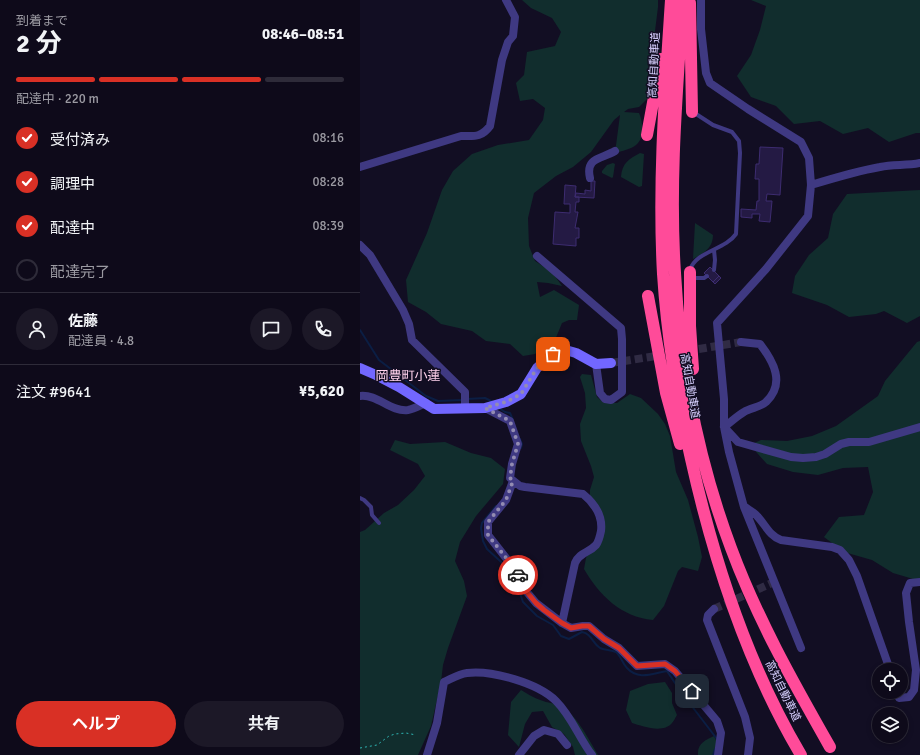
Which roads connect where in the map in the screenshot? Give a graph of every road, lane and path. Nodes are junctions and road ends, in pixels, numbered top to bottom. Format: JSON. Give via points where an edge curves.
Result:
{"nodes":[{"id":1,"x":506,"y":0,"type":"edge"},
{"id":2,"x":668,"y":0,"type":"edge"},
{"id":3,"x":671,"y":0,"type":"edge"},
{"id":4,"x":683,"y":0,"type":"edge"},
{"id":5,"x":690,"y":0,"type":"edge"},
{"id":6,"x":701,"y":0,"type":"edge"},
{"id":7,"x":692,"y":112,"type":"joint"},
{"id":8,"x":647,"y":135,"type":"dead end"},
{"id":9,"x":615,"y":151,"type":"dead end"},
{"id":10,"x":920,"y":163,"type":"edge"},
{"id":11,"x":360,"y":167,"type":"edge"},
{"id":12,"x":590,"y":178,"type":"dead end"},
{"id":13,"x":811,"y":185,"type":"junction"},
{"id":14,"x":360,"y":245,"type":"edge"},
{"id":15,"x":714,"y":250,"type":"junction"},
{"id":16,"x":537,"y":256,"type":"dead end"},
{"id":17,"x":714,"y":270,"type":"dead end"},
{"id":18,"x":690,"y":275,"type":"junction"},
{"id":19,"x":708,"y":276,"type":"dead end"},
{"id":20,"x":648,"y":296,"type":"dead end"},
{"id":21,"x":741,"y":342,"type":"tunnel mouth"},
{"id":22,"x":611,"y":363,"type":"tunnel mouth"},
{"id":23,"x":596,"y":364,"type":"junction"},
{"id":24,"x":360,"y":368,"type":"edge"},
{"id":25,"x":360,"y":396,"type":"edge"},
{"id":26,"x":465,"y":402,"type":"junction"},
{"id":27,"x":426,"y":403,"type":"junction"},
{"id":28,"x":493,"y":406,"type":"junction"},
{"id":29,"x":724,"y":427,"type":"junction"},
{"id":30,"x":920,"y":427,"type":"edge"},
{"id":31,"x":512,"y":480,"type":"junction"},
{"id":32,"x":714,"y":496,"type":"junction"},
{"id":33,"x":360,"y":498,"type":"edge"},
{"id":34,"x":744,"y":507,"type":"junction"},
{"id":35,"x":702,"y":510,"type":"junction"},
{"id":36,"x":379,"y":523,"type":"dead end"},
{"id":37,"x":920,"y":582,"type":"edge"},
{"id":38,"x":714,"y":609,"type":"dead end"},
{"id":39,"x":562,"y":623,"type":"junction"},
{"id":40,"x":801,"y":648,"type":"dead end"},
{"id":41,"x":887,"y":663,"type":"edge"},
{"id":42,"x":908,"y":697,"type":"edge"},
{"id":43,"x":416,"y":735,"type":"dead end"},
{"id":44,"x":567,"y":745,"type":"dead end"},
{"id":45,"x":830,"y":747,"type":"dead end"},
{"id":46,"x":360,"y":748,"type":"edge"},
{"id":47,"x":428,"y":755,"type":"edge"},
{"id":48,"x":519,"y":755,"type":"edge"},
{"id":49,"x":592,"y":755,"type":"edge"},
{"id":50,"x":718,"y":755,"type":"edge"},
{"id":51,"x":748,"y":755,"type":"edge"},
{"id":52,"x":801,"y":755,"type":"edge"}],
"edges":[{"from":1,"to":11,"type":"street","via":[[515,18],[513,36],[508,42],[502,60],[490,126],[485,133],[461,136]]},
{"from":2,"to":8,"type":"highway","via":[[664,41]]},
{"from":3,"to":35,"type":"highway","name":"高知自動車道","via":[[662,175],[663,272],[674,374]]},
{"from":4,"to":32,"type":"highway","name":"高知自動車道","via":[[675,136],[675,272],[678,319],[686,374],[698,436]]},
{"from":5,"to":7,"type":"highway"},
{"from":6,"to":13,"type":"street","via":[[701,29],[706,72],[710,83],[801,142],[809,158]]},
{"from":7,"to":15,"type":"lane","via":[[732,132],[739,141],[736,234],[732,240]]},
{"from":9,"to":12,"type":"street","via":[[593,161],[589,167]]},
{"from":10,"to":13,"type":"street","via":[[882,166]]},
{"from":13,"to":29,"type":"street","via":[[808,216],[766,269],[717,323]]},
{"from":14,"to":26,"type":"street","via":[[370,255],[403,310],[412,340],[465,392]]},
{"from":15,"to":17,"type":"lane"},
{"from":15,"to":18,"type":"lane","via":[[692,265]]},
{"from":16,"to":23,"type":"street","via":[[621,328],[622,392],[611,400],[604,399],[600,393]]},
{"from":18,"to":19,"type":"lane","via":[[704,278]]},
{"from":18,"to":32,"type":"highway","via":[[693,372]]},
{"from":20,"to":35,"type":"highway","via":[[666,393]]},
{"from":21,"to":29,"type":"street","via":[[760,344],[769,357],[775,368],[774,390],[766,403],[744,411]]},
{"from":22,"to":23,"type":"street"},
{"from":23,"to":28,"type":"street","via":[[576,353],[562,349],[556,351],[537,368],[521,394]]},
{"from":24,"to":27,"type":"street"},
{"from":25,"to":27,"type":"street","via":[[367,395],[391,408],[408,410]]},
{"from":26,"to":27,"type":"street","via":[[434,409]]},
{"from":26,"to":28,"type":"street"},
{"from":28,"to":31,"type":"street","via":[[510,421],[518,444],[512,464]]},
{"from":29,"to":30,"type":"street","via":[[738,442],[803,458],[825,454],[841,444],[869,442]]},
{"from":29,"to":34,"type":"street"},
{"from":31,"to":39,"type":"street","via":[[506,500],[488,522],[488,535],[514,568],[526,591],[536,603]]},
{"from":31,"to":39,"type":"street","via":[[525,487],[583,494],[597,509],[602,523],[595,547],[578,557],[575,563]]},
{"from":32,"to":45,"type":"highway","name":"高知自動車道","via":[[751,598],[773,644]]},
{"from":33,"to":36,"type":"lane","via":[[371,507],[372,515]]},
{"from":34,"to":40,"type":"street"},
{"from":34,"to":41,"type":"street","via":[[757,516],[776,538],[840,550],[849,560],[856,576]]},
{"from":35,"to":52,"type":"highway","name":"高知自動車道","via":[[751,654]]},
{"from":37,"to":42,"type":"street","via":[[910,583],[906,593],[916,670],[914,690]]},
{"from":38,"to":51,"type":"street","via":[[707,620],[745,717],[750,738]]},
{"from":39,"to":50,"type":"street","via":[[571,628],[589,626],[619,648],[637,666],[665,664],[675,671],[717,722],[721,733]]},
{"from":43,"to":46,"type":"path","via":[[395,734],[377,746]]},
{"from":44,"to":48,"type":"street","via":[[558,734],[544,730],[534,736]]},
{"from":47,"to":49,"type":"street","via":[[444,682],[466,673],[480,672],[518,680],[555,700],[570,717]]}]}
